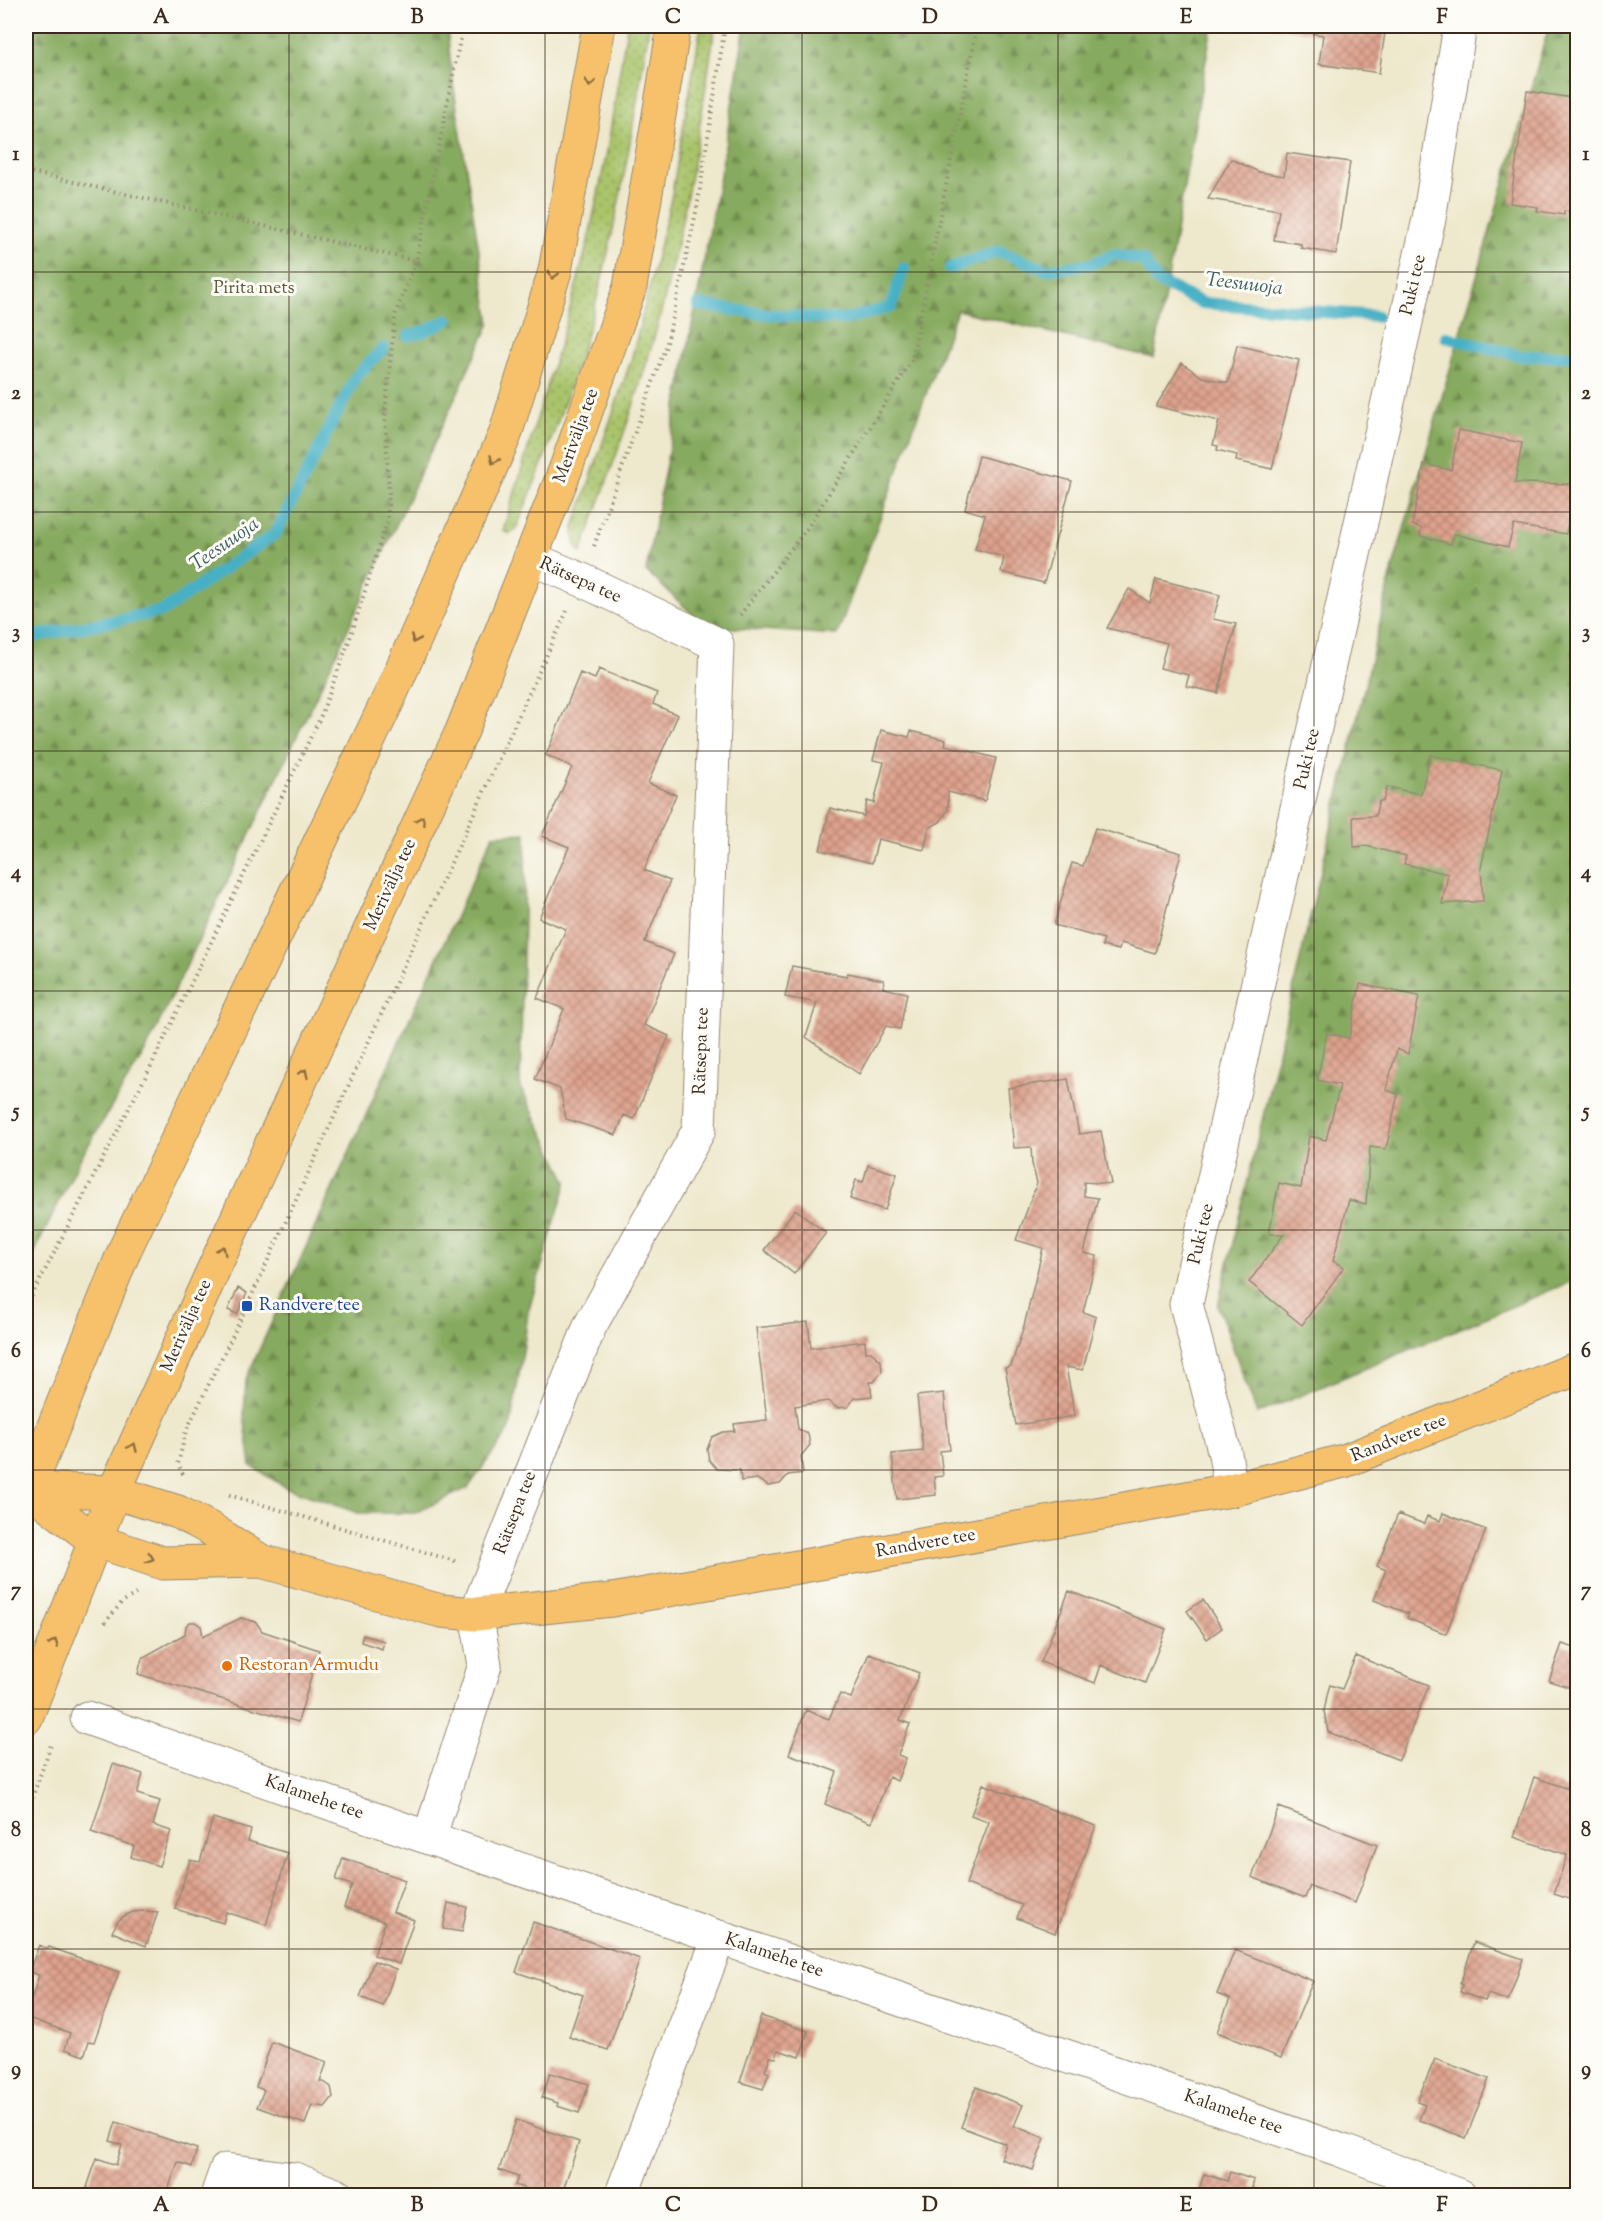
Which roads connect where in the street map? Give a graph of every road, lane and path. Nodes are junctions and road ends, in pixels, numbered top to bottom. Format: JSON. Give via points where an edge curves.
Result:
{"nodes":[{"id":1,"x":459,"y":26,"type":"edge"},
{"id":2,"x":599,"y":26,"type":"edge"},
{"id":3,"x":674,"y":26,"type":"edge"},
{"id":4,"x":725,"y":26,"type":"edge"},
{"id":5,"x":977,"y":26,"type":"edge"},
{"id":6,"x":1460,"y":26,"type":"edge"},
{"id":7,"x":26,"y":171,"type":"edge"},
{"id":8,"x":416,"y":261,"type":"junction"},
{"id":9,"x":592,"y":552,"type":"dead end"},
{"id":10,"x":530,"y":558,"type":"junction"},
{"id":11,"x":568,"y":609,"type":"dead end"},
{"id":12,"x":717,"y":645,"type":"junction"},
{"id":13,"x":26,"y":1307,"type":"edge"},
{"id":14,"x":1578,"y":1368,"type":"edge"},
{"id":15,"x":188,"y":1483,"type":"dead end"},
{"id":16,"x":1232,"y":1490,"type":"junction"},
{"id":17,"x":27,"y":1492,"type":"edge"},
{"id":18,"x":114,"y":1492,"type":"junction"},
{"id":19,"x":222,"y":1493,"type":"dead end"},
{"id":20,"x":94,"y":1540,"type":"junction"},
{"id":21,"x":261,"y":1561,"type":"junction"},
{"id":22,"x":493,"y":1572,"type":"junction"},
{"id":23,"x":476,"y":1614,"type":"junction"},
{"id":24,"x":26,"y":1718,"type":"edge"},
{"id":25,"x":87,"y":1718,"type":"dead end"},
{"id":26,"x":429,"y":1838,"type":"junction"},
{"id":27,"x":719,"y":1937,"type":"junction"},
{"id":28,"x":217,"y":2196,"type":"edge"},
{"id":29,"x":339,"y":2196,"type":"edge"},
{"id":30,"x":621,"y":2196,"type":"edge"},
{"id":31,"x":1460,"y":2196,"type":"edge"}],
"edges":[{"from":1,"to":8,"type":"path","via":[[460,40]]},
{"from":2,"to":17,"type":"main road","one_way":true,"via":[[555,271],[506,435],[389,698],[125,1249]]},
{"from":3,"to":10,"type":"main road","name":"Merivälja tee","via":[[630,287]]},
{"from":4,"to":9,"type":"path","via":[[697,208],[667,343]]},
{"from":5,"to":12,"type":"path","via":[[912,360],[808,527]]},
{"from":6,"to":16,"type":"street","name":"Puki tee","via":[[1429,219],[1186,1304]]},
{"from":7,"to":8,"type":"path"},
{"from":8,"to":13,"type":"path","via":[[395,315],[385,414],[387,522],[321,718],[150,1068]]},
{"from":10,"to":12,"type":"street","name":"Rätsepa tee"},
{"from":18,"to":10,"type":"main road","name":"Merivälja tee","one_way":true,"via":[[462,731]]},
{"from":11,"to":15,"type":"path","via":[[186,1431],[178,1464]]},
{"from":12,"to":22,"type":"street","name":"Rätsepa tee","via":[[699,1130],[590,1326]]},
{"from":14,"to":16,"type":"main road","name":"Randvere tee","via":[[1347,1460]]},
{"from":16,"to":23,"type":"main road","name":"Randvere tee","via":[[612,1600]]},
{"from":17,"to":18,"type":"main road","name":"Randvere tee"},
{"from":17,"to":20,"type":"main road","name":"Randvere tee"},
{"from":18,"to":20,"type":"main road","name":"Merivälja tee"},
{"from":18,"to":21,"type":"main road","name":"Randvere tee","via":[[178,1512]]},
{"from":19,"to":22,"type":"path"},
{"from":20,"to":21,"type":"main road","name":"Randvere tee","one_way":true,"via":[[163,1563]]},
{"from":24,"to":20,"type":"main road","name":"Merivälja tee","one_way":true},
{"from":21,"to":23,"type":"main road","name":"Randvere tee","via":[[441,1611]]},
{"from":22,"to":23,"type":"street","name":"Rätsepa tee"},
{"from":23,"to":26,"type":"street","via":[[485,1665]]},
{"from":25,"to":26,"type":"street","name":"Kalamehe tee"},
{"from":26,"to":27,"type":"street","name":"Kalamehe tee"},
{"from":27,"to":30,"type":"street"},
{"from":27,"to":31,"type":"street","name":"Kalamehe tee","via":[[1343,2151]]},
{"from":28,"to":29,"type":"street","via":[[226,2170],[294,2180]]}]}
